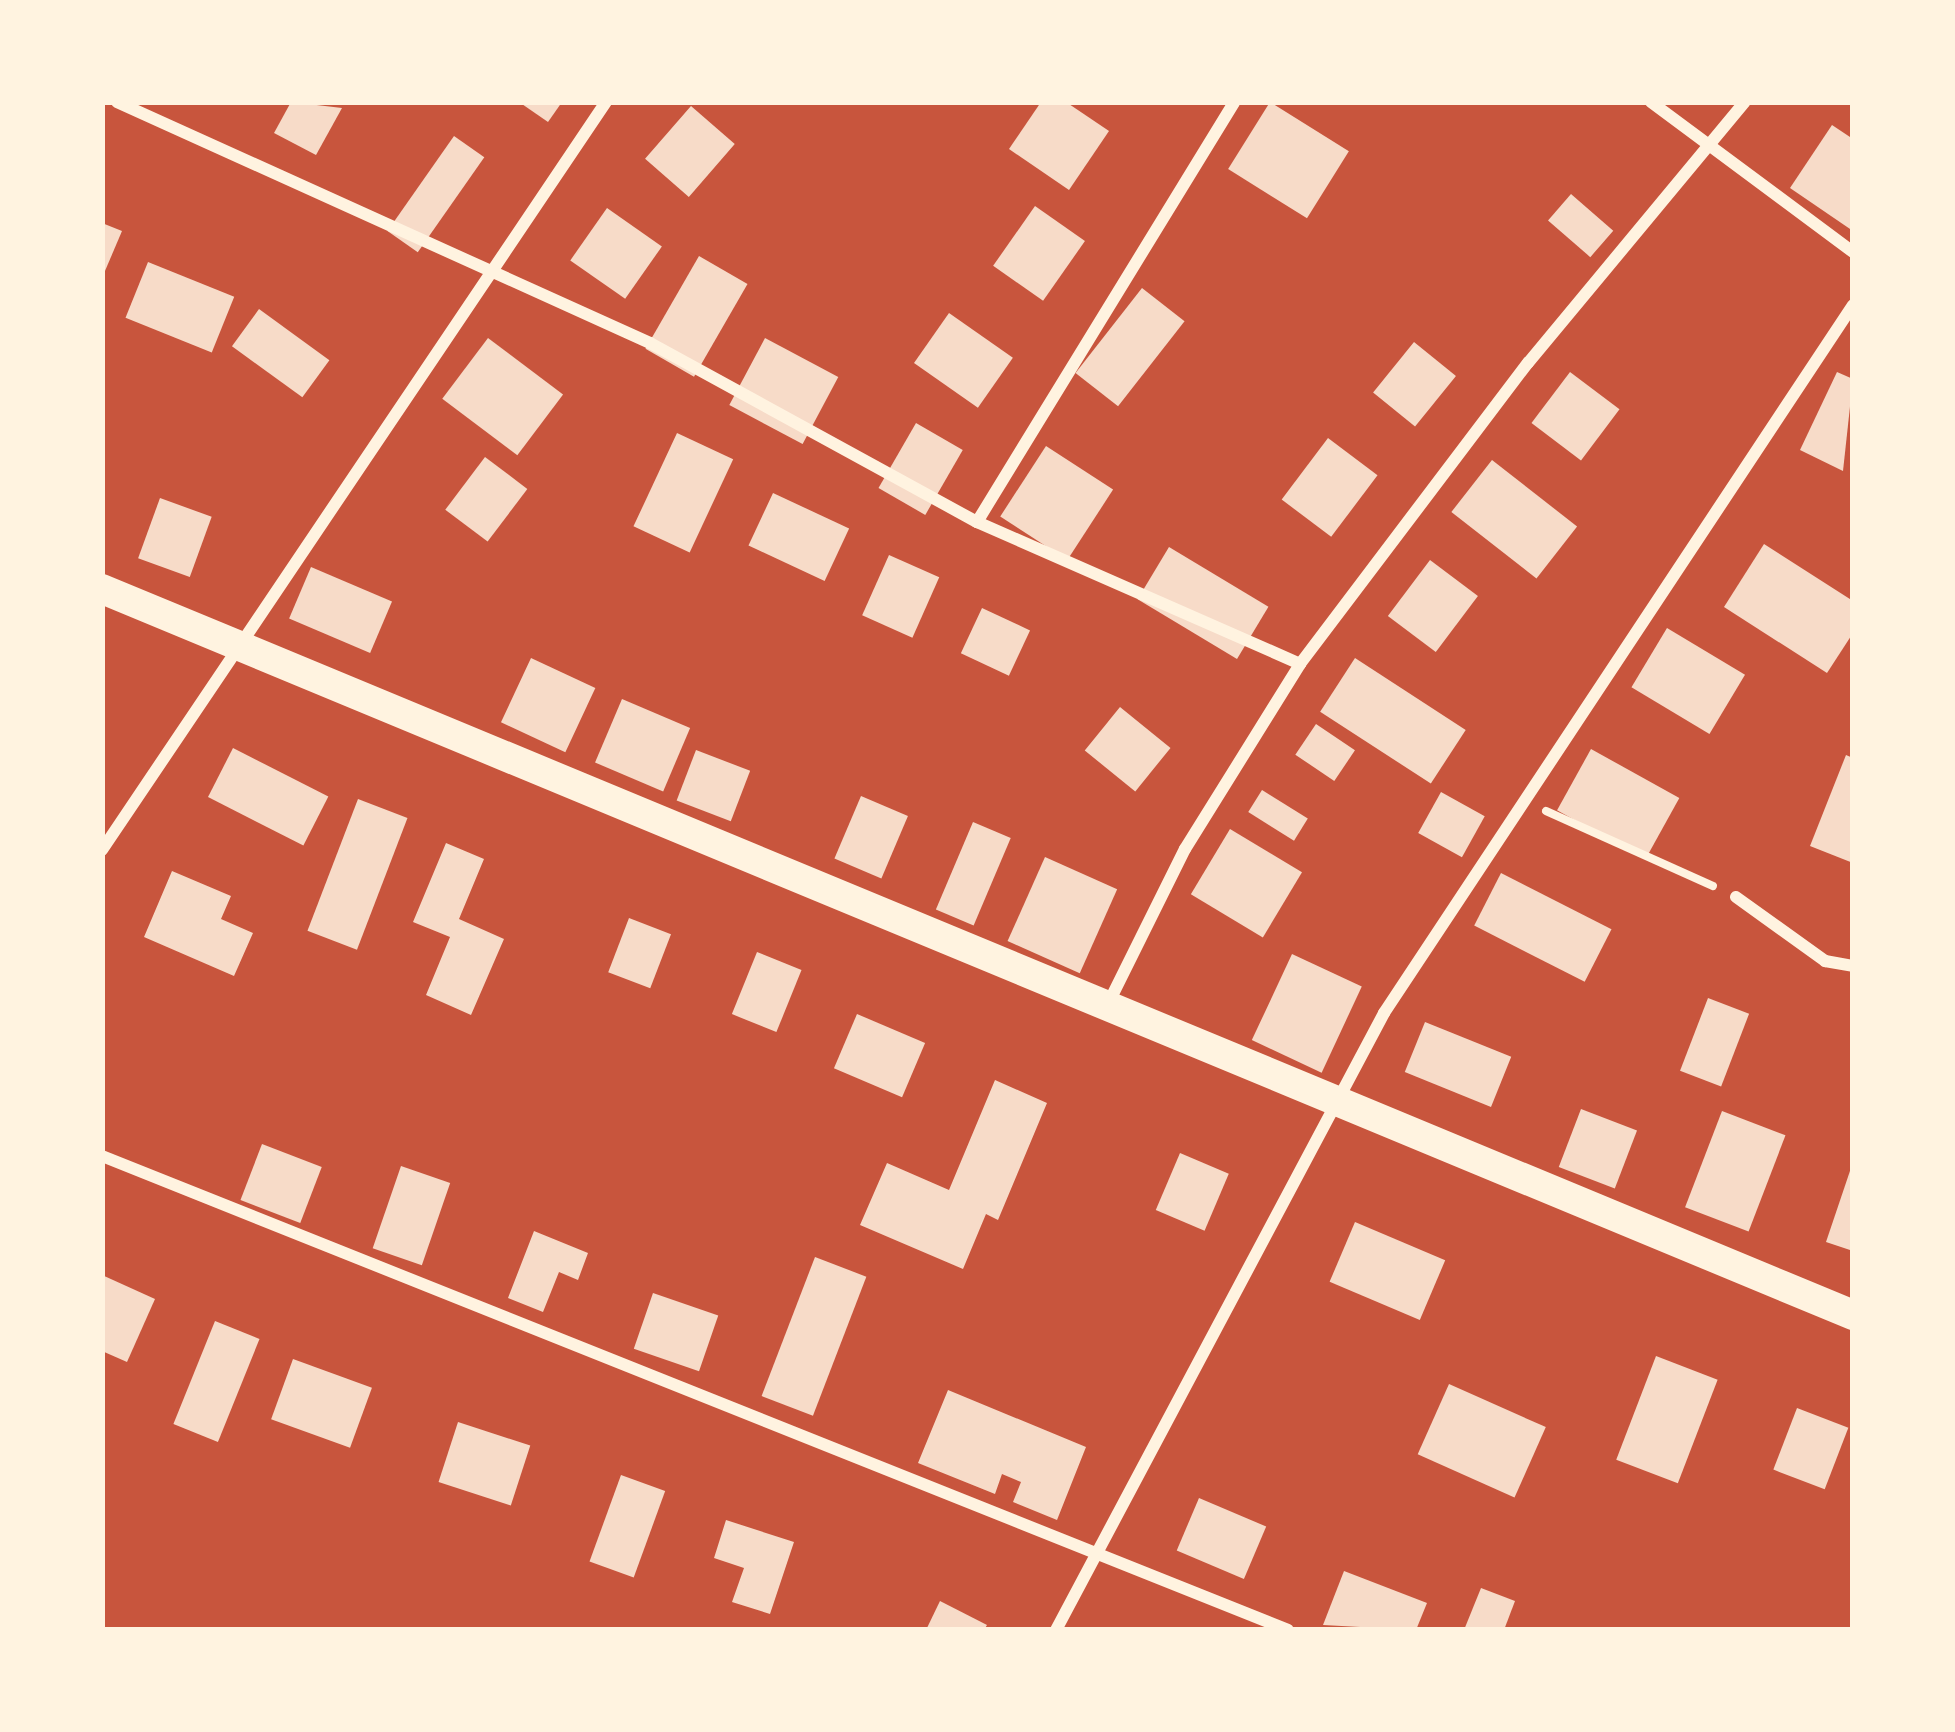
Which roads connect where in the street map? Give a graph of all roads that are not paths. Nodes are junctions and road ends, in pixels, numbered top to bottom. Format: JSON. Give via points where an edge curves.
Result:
{"nodes":[{"id":1,"x":117,"y":102,"type":"edge"},
{"id":2,"x":606,"y":102,"type":"edge"},
{"id":3,"x":1234,"y":102,"type":"edge"},
{"id":4,"x":1652,"y":102,"type":"edge"},
{"id":5,"x":1745,"y":102,"type":"edge"},
{"id":6,"x":1715,"y":151,"type":"junction"},
{"id":7,"x":1853,"y":253,"type":"edge"},
{"id":8,"x":486,"y":268,"type":"junction"},
{"id":9,"x":1853,"y":305,"type":"edge"},
{"id":10,"x":977,"y":522,"type":"junction"},
{"id":11,"x":102,"y":589,"type":"edge"},
{"id":12,"x":235,"y":645,"type":"junction"},
{"id":13,"x":1300,"y":664,"type":"junction"},
{"id":14,"x":102,"y":850,"type":"edge"},
{"id":15,"x":1736,"y":897,"type":"road end"},
{"id":16,"x":1853,"y":966,"type":"edge"},
{"id":17,"x":1108,"y":1006,"type":"junction"},
{"id":18,"x":1336,"y":1103,"type":"junction"},
{"id":19,"x":102,"y":1156,"type":"edge"},
{"id":20,"x":1853,"y":1315,"type":"edge"},
{"id":21,"x":1096,"y":1557,"type":"junction"},
{"id":22,"x":1056,"y":1630,"type":"edge"},
{"id":23,"x":1288,"y":1630,"type":"edge"}],
"edges":[{"from":1,"to":8,"type":"street"},
{"from":2,"to":8,"type":"street"},
{"from":3,"to":10,"type":"street"},
{"from":4,"to":6,"type":"street"},
{"from":5,"to":6,"type":"street"},
{"from":6,"to":7,"type":"street"},
{"from":6,"to":13,"type":"street","via":[[1528,363]]},
{"from":8,"to":10,"type":"street"},
{"from":8,"to":12,"type":"street"},
{"from":9,"to":18,"type":"street","via":[[1517,798]]},
{"from":10,"to":13,"type":"street"},
{"from":11,"to":12,"type":"main road"},
{"from":12,"to":14,"type":"street"},
{"from":12,"to":17,"type":"main road"},
{"from":13,"to":17,"type":"street","via":[[1185,849]]},
{"from":15,"to":16,"type":"street","via":[[1825,961]]},
{"from":17,"to":18,"type":"main road"},
{"from":18,"to":20,"type":"main road"},
{"from":18,"to":21,"type":"street"},
{"from":19,"to":21,"type":"street"},
{"from":21,"to":22,"type":"street"},
{"from":21,"to":23,"type":"street"}]}
